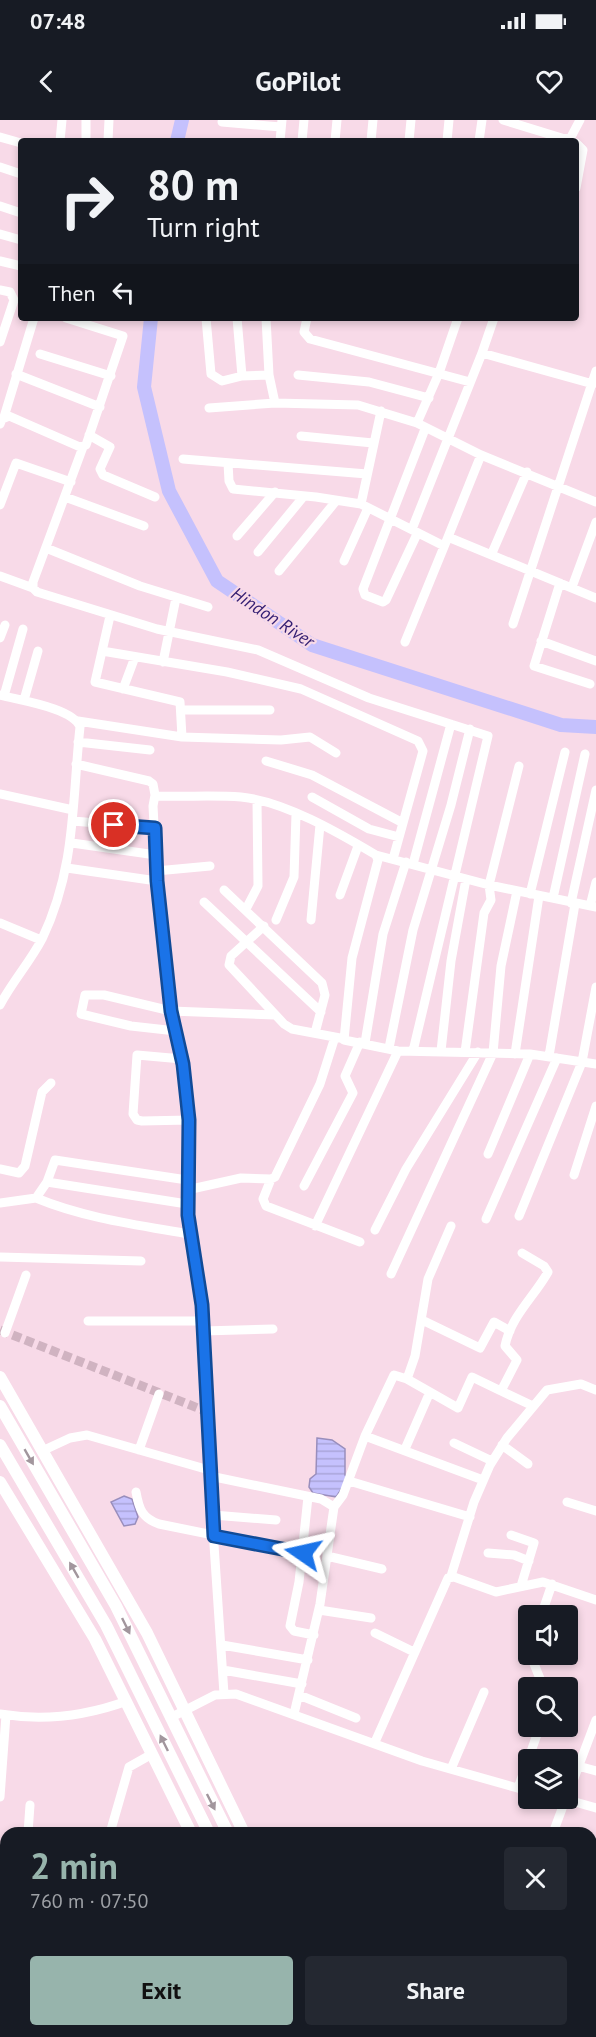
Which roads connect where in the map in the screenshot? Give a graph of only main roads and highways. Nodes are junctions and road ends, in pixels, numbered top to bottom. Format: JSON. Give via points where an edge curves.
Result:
{"nodes":[{"id":1,"x":0,"y":1377,"type":"edge"},
{"id":2,"x":0,"y":1406,"type":"edge"},
{"id":3,"x":0,"y":1445,"type":"edge"},
{"id":4,"x":0,"y":1482,"type":"edge"},
{"id":5,"x":188,"y":1827,"type":"edge"},
{"id":6,"x":205,"y":1827,"type":"edge"},
{"id":7,"x":225,"y":1827,"type":"edge"},
{"id":8,"x":241,"y":1827,"type":"edge"}],
"edges":[{"from":1,"to":8,"type":"main road","via":[[147,1633]]},
{"from":2,"to":7,"type":"main road","one_way":true,"via":[[116,1606]]},
{"from":6,"to":3,"type":"main road","one_way":true,"via":[[106,1625]]},
{"from":4,"to":5,"type":"main road","via":[[77,1607]]}]}
